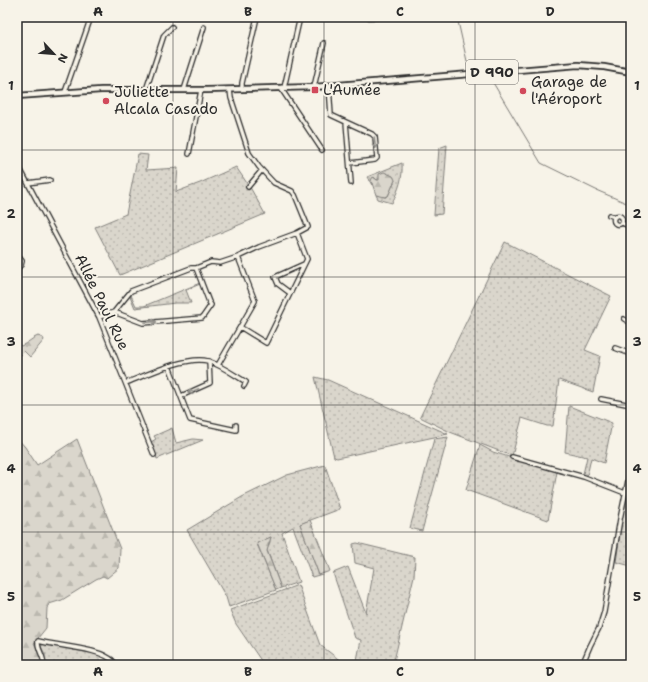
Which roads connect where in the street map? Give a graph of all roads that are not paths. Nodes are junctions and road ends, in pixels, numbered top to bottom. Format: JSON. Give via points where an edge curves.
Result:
{"nodes":[{"id":1,"x":91,"y":17,"type":"edge"},
{"id":2,"x":257,"y":17,"type":"edge"},
{"id":3,"x":300,"y":17,"type":"edge"},
{"id":4,"x":172,"y":27,"type":"dead end"},
{"id":5,"x":204,"y":27,"type":"dead end"},
{"id":6,"x":324,"y":43,"type":"dead end"},
{"id":7,"x":631,"y":72,"type":"edge"},
{"id":8,"x":328,"y":86,"type":"junction"},
{"id":9,"x":314,"y":87,"type":"junction"},
{"id":10,"x":283,"y":88,"type":"junction"},
{"id":11,"x":242,"y":89,"type":"junction"},
{"id":12,"x":146,"y":90,"type":"junction"},
{"id":13,"x":184,"y":90,"type":"junction"},
{"id":14,"x":201,"y":90,"type":"junction"},
{"id":15,"x":230,"y":90,"type":"junction"},
{"id":16,"x":65,"y":92,"type":"junction"},
{"id":17,"x":17,"y":96,"type":"edge"},
{"id":18,"x":346,"y":122,"type":"junction"},
{"id":19,"x":322,"y":150,"type":"dead end"},
{"id":20,"x":190,"y":154,"type":"dead end"},
{"id":21,"x":17,"y":163,"type":"edge"},
{"id":22,"x":350,"y":163,"type":"junction"},
{"id":23,"x":262,"y":170,"type":"junction"},
{"id":24,"x":50,"y":180,"type":"dead end"},
{"id":25,"x":28,"y":183,"type":"junction"},
{"id":26,"x":351,"y":183,"type":"dead end"},
{"id":27,"x":248,"y":188,"type":"dead end"},
{"id":28,"x":609,"y":215,"type":"dead end"},
{"id":29,"x":615,"y":217,"type":"junction"},
{"id":30,"x":622,"y":223,"type":"junction"},
{"id":31,"x":631,"y":227,"type":"edge"},
{"id":32,"x":297,"y":233,"type":"junction"},
{"id":33,"x":17,"y":254,"type":"edge"},
{"id":34,"x":238,"y":257,"type":"junction"},
{"id":35,"x":304,"y":264,"type":"junction"},
{"id":36,"x":196,"y":268,"type":"junction"},
{"id":37,"x":17,"y":269,"type":"edge"},
{"id":38,"x":290,"y":293,"type":"junction"},
{"id":39,"x":114,"y":312,"type":"junction"},
{"id":40,"x":99,"y":317,"type":"junction"},
{"id":41,"x":624,"y":319,"type":"dead end"},
{"id":42,"x":631,"y":323,"type":"edge"},
{"id":43,"x":240,"y":327,"type":"junction"},
{"id":44,"x":616,"y":348,"type":"dead end"},
{"id":45,"x":631,"y":354,"type":"edge"},
{"id":46,"x":209,"y":362,"type":"junction"},
{"id":47,"x":218,"y":365,"type":"junction"},
{"id":48,"x":169,"y":366,"type":"junction"},
{"id":49,"x":126,"y":383,"type":"junction"},
{"id":50,"x":244,"y":386,"type":"dead end"},
{"id":51,"x":181,"y":396,"type":"junction"},
{"id":52,"x":601,"y":399,"type":"dead end"},
{"id":53,"x":631,"y":405,"type":"edge"},
{"id":54,"x":236,"y":425,"type":"dead end"},
{"id":55,"x":154,"y":455,"type":"dead end"},
{"id":56,"x":512,"y":457,"type":"dead end"},
{"id":57,"x":631,"y":466,"type":"edge"},
{"id":58,"x":631,"y":491,"type":"edge"},
{"id":59,"x":626,"y":492,"type":"junction"},
{"id":60,"x":44,"y":665,"type":"edge"},
{"id":61,"x":114,"y":665,"type":"edge"},
{"id":62,"x":582,"y":665,"type":"edge"}],
"edges":[{"from":1,"to":16,"type":"street"},
{"from":2,"to":11,"type":"street"},
{"from":3,"to":10,"type":"street"},
{"from":4,"to":12,"type":"street","via":[[164,35]]},
{"from":5,"to":13,"type":"street"},
{"from":6,"to":9,"type":"street"},
{"from":7,"to":8,"type":"main road","number":"D 990","via":[[578,65]]},
{"from":8,"to":9,"type":"main road","number":"D 990"},
{"from":8,"to":18,"type":"street","via":[[331,115]]},
{"from":9,"to":10,"type":"main road","number":"D 990"},
{"from":10,"to":11,"type":"main road","number":"D 990"},
{"from":10,"to":19,"type":"street","via":[[286,97]]},
{"from":11,"to":15,"type":"main road","number":"D 990"},
{"from":12,"to":13,"type":"main road","number":"D 990"},
{"from":12,"to":16,"type":"main road","number":"D 990"},
{"from":13,"to":14,"type":"main road","number":"D 990"},
{"from":14,"to":15,"type":"main road","number":"D 990"},
{"from":14,"to":20,"type":"street"},
{"from":15,"to":23,"type":"street","via":[[249,153]]},
{"from":16,"to":17,"type":"main road","number":"D 990"},
{"from":18,"to":22,"type":"street"},
{"from":18,"to":22,"type":"street","one_way":true,"via":[[375,137],[377,158]]},
{"from":21,"to":25,"type":"street","name":"Allée Paul Rue"},
{"from":22,"to":26,"type":"street"},
{"from":23,"to":27,"type":"street"},
{"from":23,"to":32,"type":"street","via":[[274,183],[292,191],[308,227]]},
{"from":24,"to":25,"type":"street"},
{"from":25,"to":40,"type":"street","name":"Allée Paul Rue"},
{"from":28,"to":29,"type":"street"},
{"from":29,"to":30,"type":"street","via":[[623,218]]},
{"from":29,"to":30,"type":"street","via":[[616,224]]},
{"from":30,"to":31,"type":"street"},
{"from":32,"to":34,"type":"street"},
{"from":32,"to":35,"type":"street","via":[[306,259]]},
{"from":33,"to":37,"type":"street","via":[[22,261]]},
{"from":34,"to":36,"type":"street"},
{"from":34,"to":43,"type":"street","via":[[255,300]]},
{"from":35,"to":38,"type":"street"},
{"from":35,"to":38,"type":"street","via":[[275,278],[278,284]]},
{"from":36,"to":39,"type":"street","via":[[131,291]]},
{"from":39,"to":36,"type":"street","one_way":true,"via":[[143,323],[202,318],[211,305]]},
{"from":38,"to":43,"type":"street","via":[[266,343]]},
{"from":39,"to":40,"type":"street"},
{"from":40,"to":49,"type":"street","name":"Allée Paul Rue"},
{"from":41,"to":42,"type":"street"},
{"from":43,"to":47,"type":"street"},
{"from":44,"to":45,"type":"street"},
{"from":46,"to":47,"type":"street"},
{"from":46,"to":48,"type":"street","via":[[177,362]]},
{"from":46,"to":51,"type":"street","one_way":true,"via":[[210,383]]},
{"from":47,"to":50,"type":"street","via":[[246,382]]},
{"from":48,"to":49,"type":"street"},
{"from":48,"to":51,"type":"street"},
{"from":49,"to":55,"type":"street","name":"Allée Paul Rue"},
{"from":51,"to":54,"type":"street","via":[[190,420],[236,430]]},
{"from":52,"to":53,"type":"street"},
{"from":56,"to":59,"type":"street","via":[[584,477]]},
{"from":57,"to":59,"type":"street"},
{"from":58,"to":59,"type":"street"},
{"from":59,"to":62,"type":"street","via":[[602,618]]},
{"from":60,"to":61,"type":"street","via":[[38,642],[99,653],[110,657]]}]}
